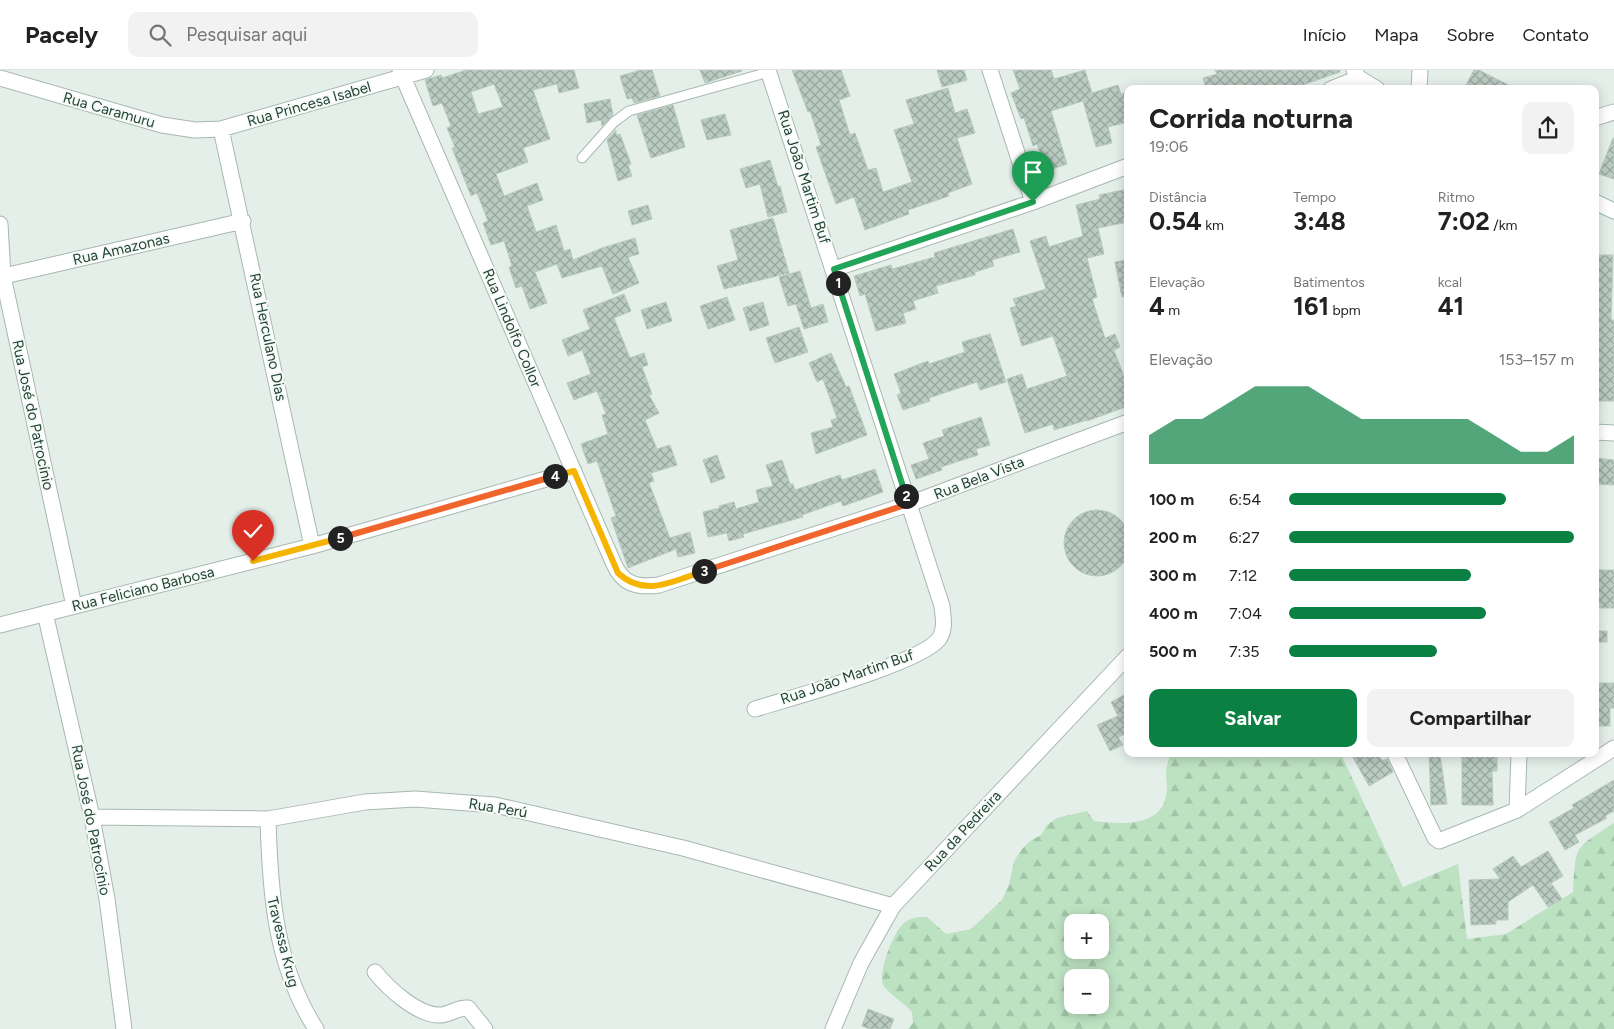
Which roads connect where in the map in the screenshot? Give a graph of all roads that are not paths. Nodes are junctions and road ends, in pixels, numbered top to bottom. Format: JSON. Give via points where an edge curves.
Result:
{"nodes":[{"id":1,"x":426,"y":70,"type":"edge"},
{"id":2,"x":990,"y":70,"type":"edge"},
{"id":3,"x":1420,"y":70,"type":"edge"},
{"id":4,"x":769,"y":71,"type":"edge"},
{"id":5,"x":401,"y":74,"type":"edge"},
{"id":6,"x":1357,"y":74,"type":"edge"},
{"id":7,"x":0,"y":78,"type":"edge"},
{"id":8,"x":1338,"y":85,"type":"edge"},
{"id":9,"x":1372,"y":85,"type":"edge"},
{"id":10,"x":1419,"y":85,"type":"edge"},
{"id":11,"x":1614,"y":112,"type":"edge"},
{"id":12,"x":1599,"y":117,"type":"edge"},
{"id":13,"x":221,"y":129,"type":"junction"},
{"id":14,"x":582,"y":158,"type":"dead end"},
{"id":15,"x":1124,"y":168,"type":"edge"},
{"id":16,"x":1033,"y":202,"type":"junction"},
{"id":17,"x":1599,"y":204,"type":"edge"},
{"id":18,"x":1614,"y":211,"type":"edge"},
{"id":19,"x":243,"y":221,"type":"junction"},
{"id":20,"x":0,"y":224,"type":"edge"},
{"id":21,"x":834,"y":269,"type":"junction"},
{"id":22,"x":1,"y":275,"type":"edge"},
{"id":23,"x":1124,"y":423,"type":"edge"},
{"id":24,"x":1599,"y":432,"type":"edge"},
{"id":25,"x":1614,"y":433,"type":"edge"},
{"id":26,"x":574,"y":471,"type":"junction"},
{"id":27,"x":908,"y":504,"type":"junction"},
{"id":28,"x":312,"y":546,"type":"junction"},
{"id":29,"x":628,"y":583,"type":"joint"},
{"id":30,"x":74,"y":606,"type":"junction"},
{"id":31,"x":45,"y":613,"type":"junction"},
{"id":32,"x":0,"y":625,"type":"edge"},
{"id":33,"x":1124,"y":660,"type":"edge"},
{"id":34,"x":755,"y":709,"type":"dead end"},
{"id":35,"x":1614,"y":748,"type":"edge"},
{"id":36,"x":1395,"y":757,"type":"edge"},
{"id":37,"x":1519,"y":757,"type":"edge"},
{"id":38,"x":1517,"y":810,"type":"junction"},
{"id":39,"x":92,"y":817,"type":"junction"},
{"id":40,"x":268,"y":819,"type":"junction"},
{"id":41,"x":893,"y":906,"type":"junction"},
{"id":42,"x":375,"y":972,"type":"dead end"},
{"id":43,"x":124,"y":1029,"type":"edge"},
{"id":44,"x":316,"y":1029,"type":"edge"},
{"id":45,"x":485,"y":1029,"type":"edge"},
{"id":46,"x":833,"y":1029,"type":"edge"}],
"edges":[{"from":1,"to":5,"type":"street","name":"Rua Princesa Isabel"},
{"from":2,"to":16,"type":"street"},
{"from":3,"to":10,"type":"street"},
{"from":4,"to":14,"type":"lane","via":[[629,111],[614,122]]},
{"from":4,"to":21,"type":"street","name":"Rua João Martim Buf"},
{"from":5,"to":13,"type":"street","name":"Rua Princesa Isabel"},
{"from":5,"to":26,"type":"street","name":"Rua Lindolfo Collor"},
{"from":6,"to":8,"type":"street"},
{"from":6,"to":9,"type":"street"},
{"from":7,"to":13,"type":"street","name":"Rua Caramuru","via":[[162,125],[194,130]]},
{"from":11,"to":12,"type":"street"},
{"from":13,"to":19,"type":"street","name":"Rua Herculano Dias"},
{"from":15,"to":16,"type":"street"},
{"from":16,"to":21,"type":"street"},
{"from":17,"to":18,"type":"street"},
{"from":19,"to":22,"type":"street","name":"Rua Amazonas"},
{"from":19,"to":28,"type":"street","name":"Rua Herculano Dias"},
{"from":20,"to":22,"type":"street","name":"Rua José do Patrocínio"},
{"from":21,"to":27,"type":"street","name":"Rua João Martim Buf"},
{"from":22,"to":30,"type":"street","name":"Rua José do Patrocínio"},
{"from":23,"to":27,"type":"street","name":"Rua Bela Vista"},
{"from":24,"to":25,"type":"street"},
{"from":26,"to":28,"type":"street","name":"Rua Feliciano Barbosa"},
{"from":26,"to":29,"type":"street","name":"Rua Lindolfo Collor","via":[[618,573]]},
{"from":27,"to":29,"type":"street","name":"Rua Bela Vista","via":[[659,585],[642,587]]},
{"from":27,"to":34,"type":"street","name":"Rua João Martim Buf","via":[[942,606],[944,625],[940,638],[930,648],[896,663]]},
{"from":28,"to":30,"type":"street","name":"Rua Feliciano Barbosa"},
{"from":30,"to":31,"type":"street","name":"Rua Feliciano Barbosa"},
{"from":31,"to":32,"type":"street","name":"Rua Feliciano Barbosa"},
{"from":31,"to":39,"type":"street","name":"Rua José do Patrocínio"},
{"from":33,"to":41,"type":"street","name":"Rua da Pedreira"},
{"from":35,"to":38,"type":"street"},
{"from":36,"to":38,"type":"street","via":[[1439,841]]},
{"from":37,"to":38,"type":"street"},
{"from":39,"to":40,"type":"street","name":"Rua Perú"},
{"from":39,"to":43,"type":"street","name":"Rua José do Patrocínio","via":[[107,899]]},
{"from":40,"to":41,"type":"street","name":"Rua Perú","via":[[365,802],[415,798],[495,805],[683,848]]},
{"from":40,"to":44,"type":"street","name":"Travessa Krug","via":[[274,919],[290,980]]},
{"from":41,"to":46,"type":"street","name":"Rua da Pedreira","via":[[861,963]]},
{"from":42,"to":45,"type":"street","via":[[398,996],[427,1013],[445,1015],[468,1008]]}]}
